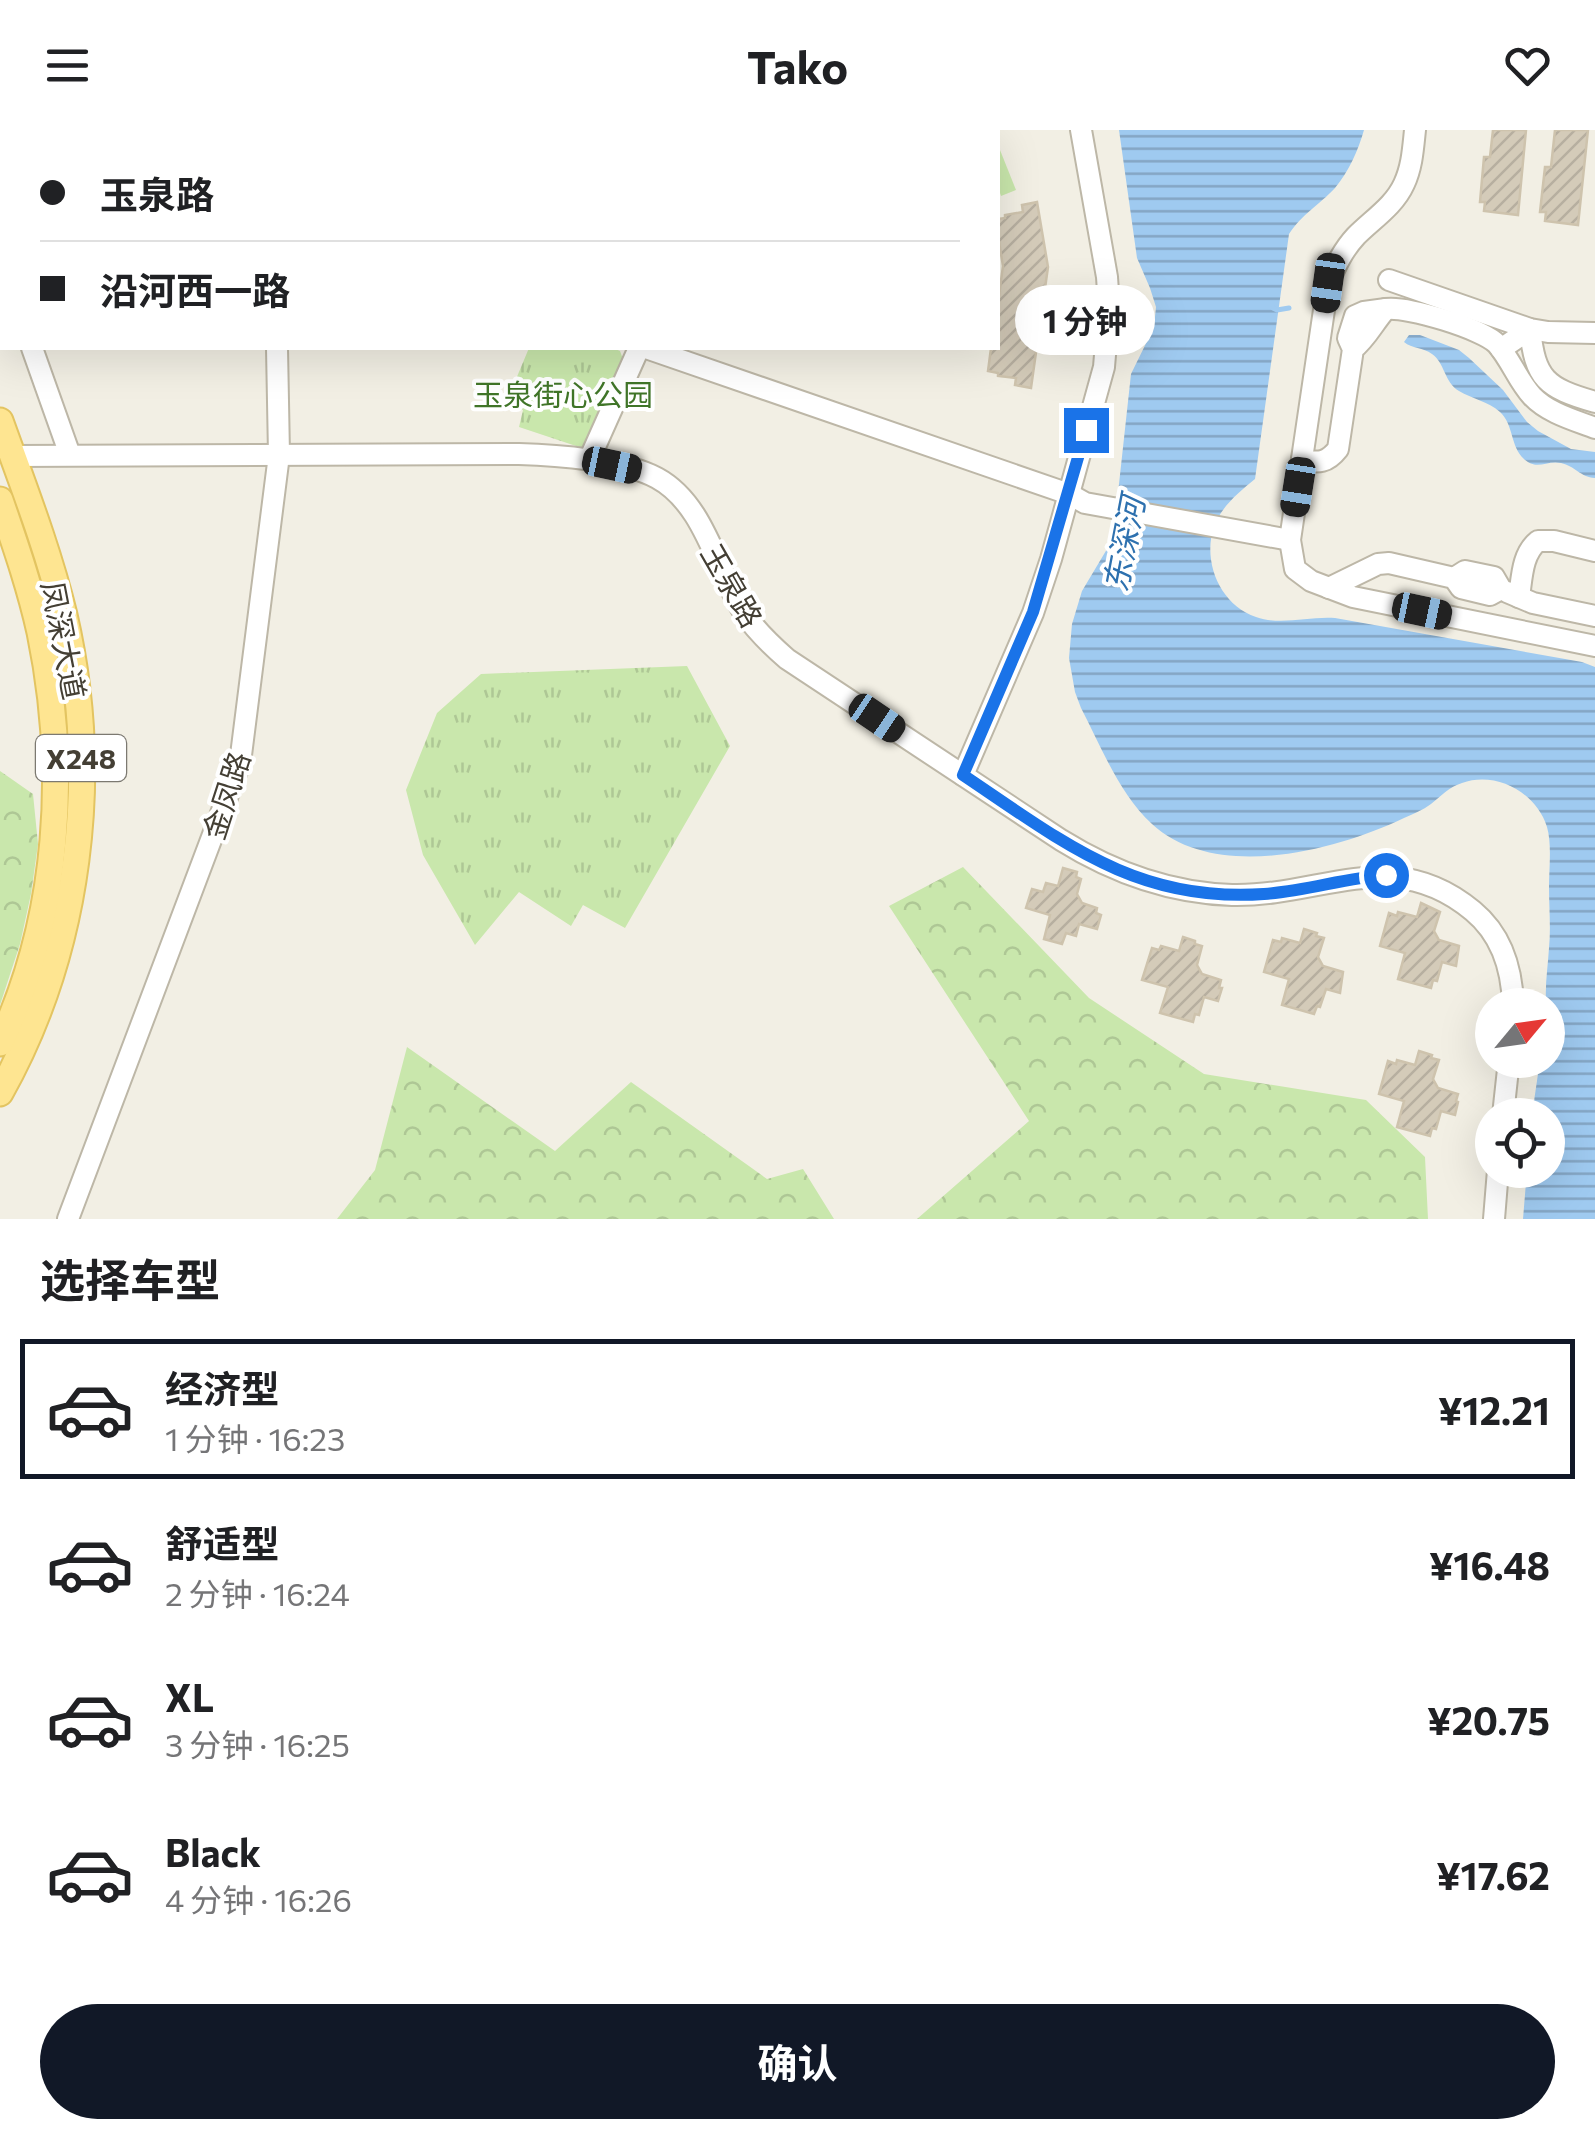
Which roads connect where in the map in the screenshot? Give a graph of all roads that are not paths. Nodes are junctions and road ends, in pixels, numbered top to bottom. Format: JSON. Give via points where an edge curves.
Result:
{"nodes":[{"id":1,"x":1081,"y":130,"type":"edge"},
{"id":2,"x":1414,"y":130,"type":"edge"},
{"id":3,"x":1389,"y":280,"type":"dead end"},
{"id":4,"x":1530,"y":328,"type":"junction"},
{"id":5,"x":1595,"y":333,"type":"edge"},
{"id":6,"x":1501,"y":349,"type":"junction"},
{"id":7,"x":33,"y":350,"type":"edge"},
{"id":8,"x":277,"y":350,"type":"edge"},
{"id":9,"x":641,"y":350,"type":"edge"},
{"id":10,"x":648,"y":350,"type":"edge"},
{"id":11,"x":1595,"y":402,"type":"edge"},
{"id":12,"x":0,"y":421,"type":"edge"},
{"id":13,"x":1595,"y":428,"type":"edge"},
{"id":14,"x":70,"y":455,"type":"junction"},
{"id":15,"x":279,"y":455,"type":"junction"},
{"id":16,"x":12,"y":456,"type":"junction"},
{"id":17,"x":589,"y":460,"type":"junction"},
{"id":18,"x":1302,"y":460,"type":"junction"},
{"id":19,"x":1069,"y":494,"type":"junction"},
{"id":20,"x":0,"y":500,"type":"edge"},
{"id":21,"x":1290,"y":540,"type":"junction"},
{"id":22,"x":1595,"y":551,"type":"edge"},
{"id":23,"x":1329,"y":588,"type":"junction"},
{"id":24,"x":1510,"y":593,"type":"junction"},
{"id":25,"x":1595,"y":616,"type":"edge"},
{"id":26,"x":1595,"y":646,"type":"edge"},
{"id":27,"x":963,"y":775,"type":"junction"},
{"id":28,"x":1513,"y":988,"type":"edge"},
{"id":29,"x":0,"y":1042,"type":"edge"},
{"id":30,"x":0,"y":1093,"type":"edge"},
{"id":31,"x":1497,"y":1188,"type":"edge"},
{"id":32,"x":68,"y":1219,"type":"edge"},
{"id":33,"x":1494,"y":1219,"type":"edge"}],
"edges":[{"from":1,"to":19,"type":"street","via":[[1110,306],[1104,367]]},
{"from":2,"to":18,"type":"street","via":[[1404,186],[1340,255],[1328,283]]},
{"from":3,"to":4,"type":"street"},
{"from":4,"to":5,"type":"street"},
{"from":4,"to":6,"type":"street"},
{"from":4,"to":11,"type":"street","via":[[1543,378]]},
{"from":6,"to":13,"type":"street","via":[[1534,398]]},
{"from":6,"to":18,"type":"street","via":[[1481,333],[1407,308],[1386,309],[1353,349],[1338,449],[1320,463]]},
{"from":7,"to":14,"type":"street"},
{"from":8,"to":15,"type":"street","name":"金凤路"},
{"from":9,"to":17,"type":"street"},
{"from":10,"to":19,"type":"street"},
{"from":12,"to":16,"type":"main road","name":"凤深大道","number":"X248"},
{"from":14,"to":15,"type":"street","name":"玉泉路"},
{"from":14,"to":16,"type":"street","name":"玉泉路"},
{"from":15,"to":17,"type":"street","name":"玉泉路"},
{"from":15,"to":32,"type":"street","name":"金凤路","via":[[240,763]]},
{"from":16,"to":30,"type":"main road","name":"凤深大道","number":"X248","via":[[67,629],[82,781],[61,938],[24,1049]]},
{"from":17,"to":27,"type":"street","name":"玉泉路","via":[[654,476],[670,487],[698,520],[742,610],[770,644]]},
{"from":18,"to":21,"type":"street"},
{"from":19,"to":21,"type":"street","via":[[1118,510]]},
{"from":19,"to":27,"type":"street","via":[[1033,612]]},
{"from":20,"to":29,"type":"main road","name":"凤深大道","number":"X248","via":[[40,633],[56,782],[43,914]]},
{"from":21,"to":23,"type":"street","via":[[1295,569]]},
{"from":22,"to":24,"type":"street","via":[[1538,541]]},
{"from":23,"to":24,"type":"street","via":[[1389,563],[1454,578],[1462,588]]},
{"from":23,"to":26,"type":"street"},
{"from":24,"to":25,"type":"street"},
{"from":27,"to":28,"type":"street","name":"玉泉路","via":[[1096,862],[1158,885],[1266,894],[1386,875],[1440,888],[1497,937]]},
{"from":31,"to":33,"type":"street"}]}
